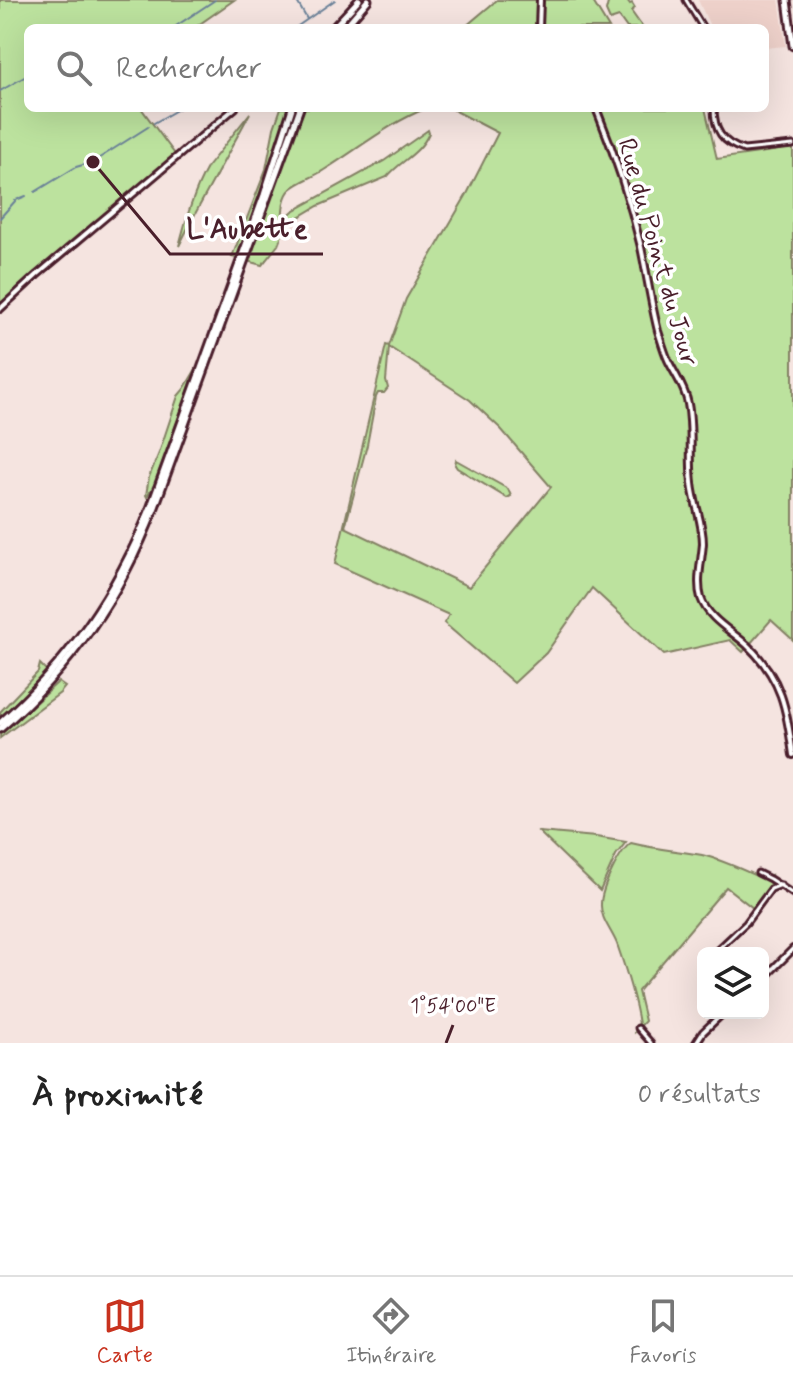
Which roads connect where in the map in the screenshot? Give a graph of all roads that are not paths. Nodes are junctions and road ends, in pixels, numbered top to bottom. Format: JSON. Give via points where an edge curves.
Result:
{"nodes":[{"id":1,"x":359,"y":0,"type":"edge"},
{"id":2,"x":368,"y":0,"type":"edge"},
{"id":3,"x":540,"y":0,"type":"edge"},
{"id":4,"x":686,"y":0,"type":"edge"},
{"id":5,"x":787,"y":0,"type":"edge"},
{"id":6,"x":337,"y":24,"type":"edge"},
{"id":7,"x":347,"y":24,"type":"edge"},
{"id":8,"x":539,"y":24,"type":"edge"},
{"id":9,"x":701,"y":24,"type":"edge"},
{"id":10,"x":793,"y":46,"type":"edge"},
{"id":11,"x":230,"y":112,"type":"edge"},
{"id":12,"x":291,"y":112,"type":"edge"},
{"id":13,"x":299,"y":112,"type":"edge"},
{"id":14,"x":597,"y":112,"type":"edge"},
{"id":15,"x":714,"y":112,"type":"edge"},
{"id":16,"x":792,"y":144,"type":"edge"},
{"id":17,"x":0,"y":309,"type":"edge"},
{"id":18,"x":0,"y":726,"type":"edge"},
{"id":19,"x":793,"y":755,"type":"edge"},
{"id":20,"x":758,"y":873,"type":"dead end"},
{"id":21,"x":781,"y":885,"type":"junction"},
{"id":22,"x":793,"y":894,"type":"edge"},
{"id":23,"x":720,"y":947,"type":"edge"},
{"id":24,"x":793,"y":949,"type":"edge"},
{"id":25,"x":769,"y":973,"type":"edge"},
{"id":26,"x":717,"y":1019,"type":"edge"},
{"id":27,"x":638,"y":1028,"type":"dead end"},
{"id":28,"x":651,"y":1043,"type":"edge"},
{"id":29,"x":696,"y":1043,"type":"edge"}],
"edges":[{"from":1,"to":6,"type":"main road"},
{"from":2,"to":7,"type":"main road"},
{"from":3,"to":8,"type":"street"},
{"from":4,"to":9,"type":"street"},
{"from":5,"to":10,"type":"main road"},
{"from":11,"to":17,"type":"street"},
{"from":12,"to":18,"type":"main road","via":[[130,555],[70,650]]},
{"from":13,"to":18,"type":"main road","via":[[134,558],[80,645],[37,695]]},
{"from":14,"to":19,"type":"street","name":"Rue du Point du Jour","via":[[632,213],[659,335],[688,403],[692,483],[703,541],[702,602],[748,646],[776,683]]},
{"from":15,"to":16,"type":"street","via":[[716,128],[732,146],[744,150]]},
{"from":20,"to":21,"type":"street"},
{"from":21,"to":22,"type":"street"},
{"from":21,"to":23,"type":"street","via":[[771,889]]},
{"from":24,"to":25,"type":"street"},
{"from":26,"to":29,"type":"street"},
{"from":27,"to":28,"type":"street"}]}
